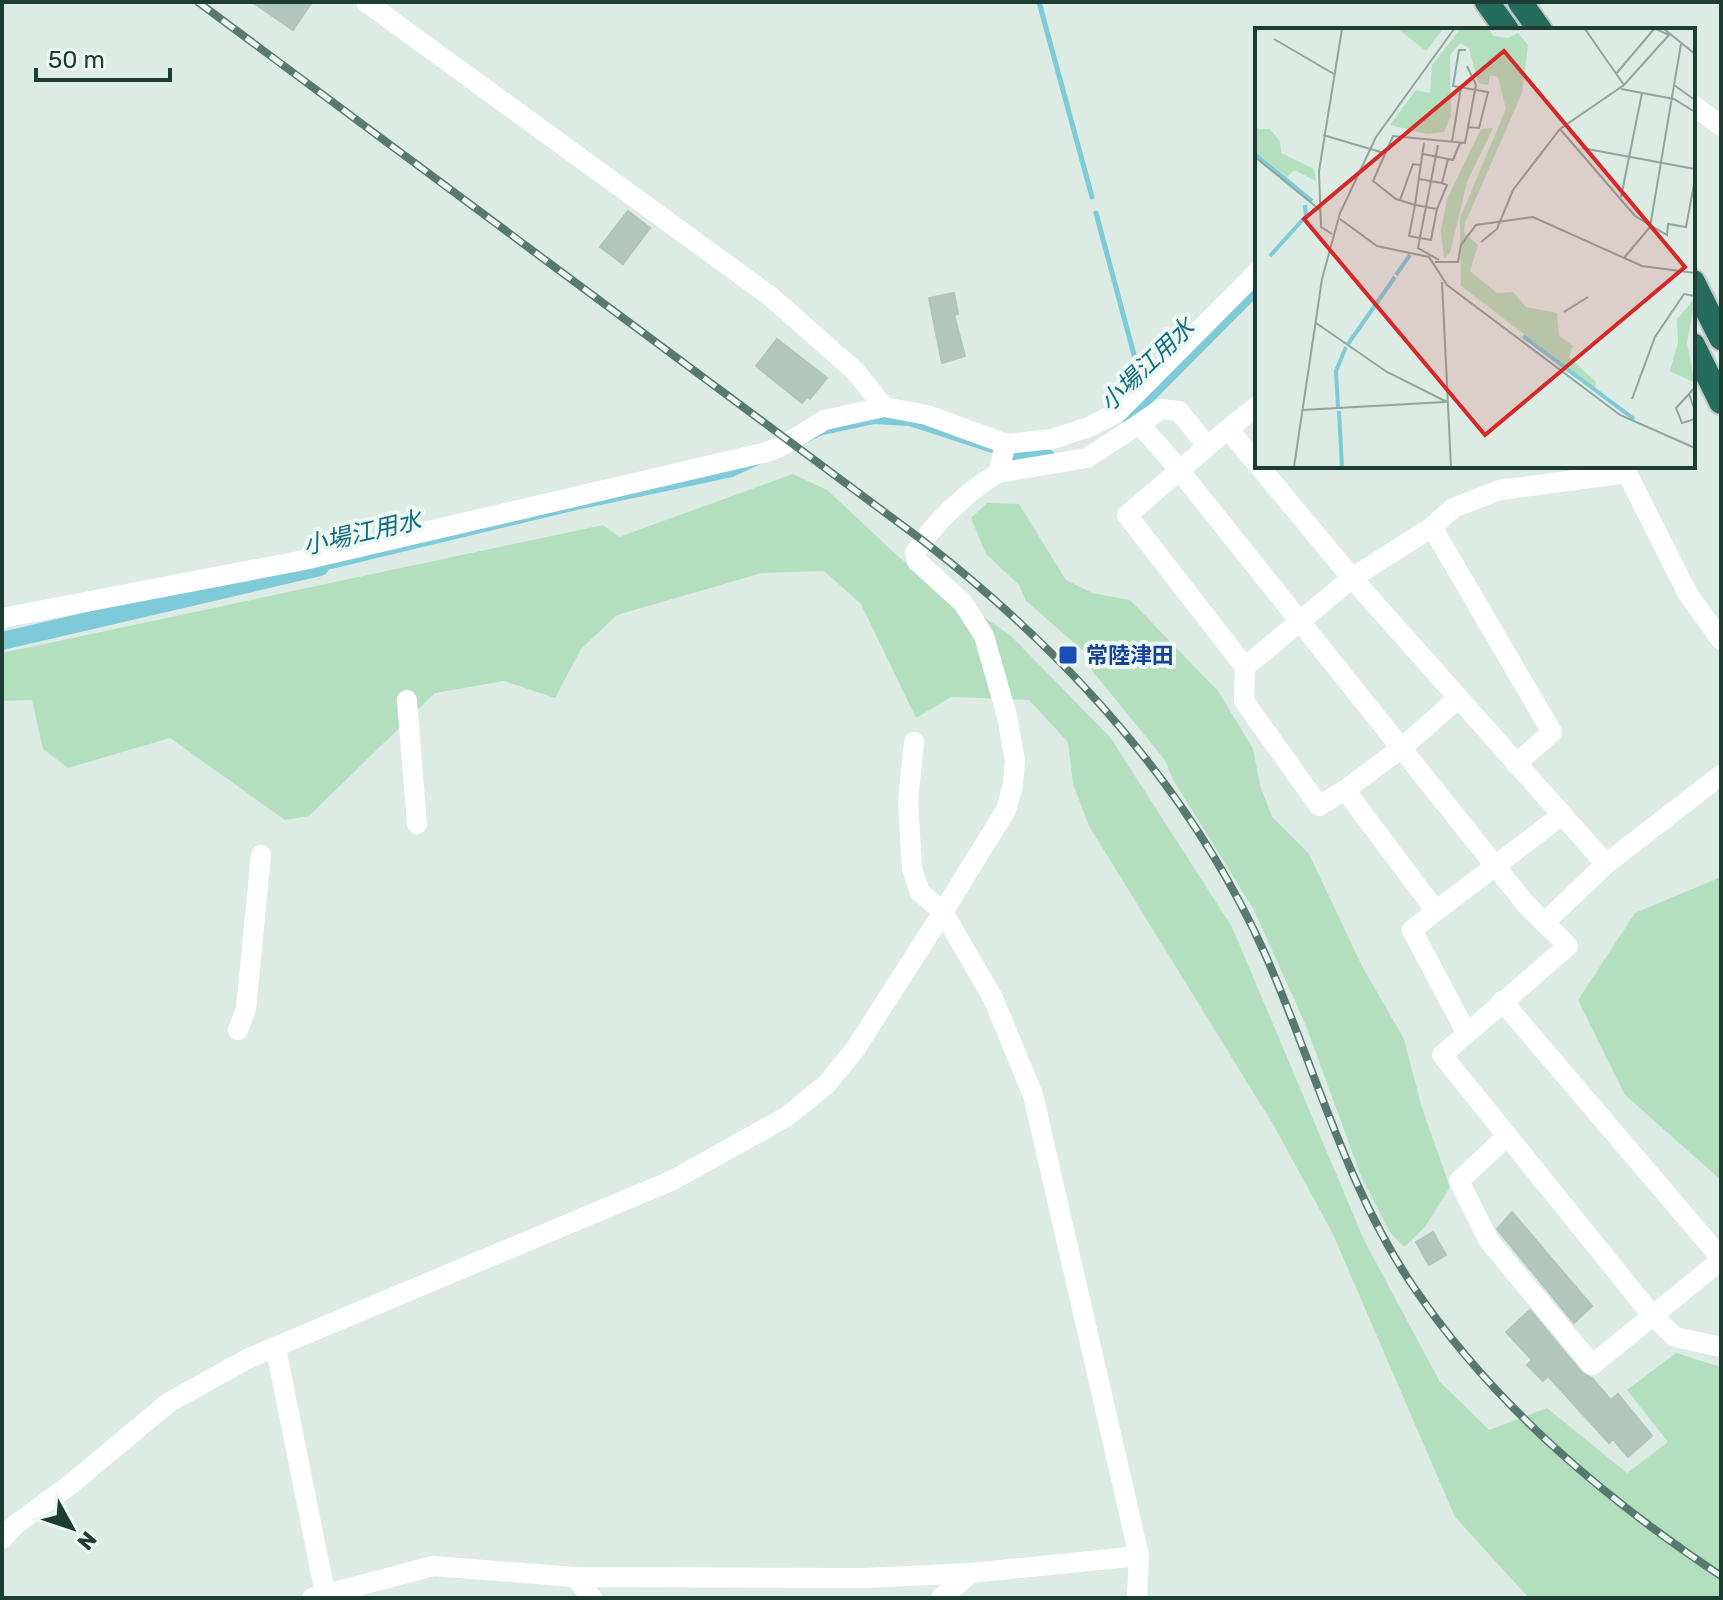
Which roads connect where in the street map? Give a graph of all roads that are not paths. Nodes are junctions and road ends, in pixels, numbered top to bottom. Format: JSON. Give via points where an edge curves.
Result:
{"nodes":[{"id":1,"x":366,"y":2,"type":"edge"},
{"id":2,"x":1487,"y":2,"type":"edge"},
{"id":3,"x":1520,"y":2,"type":"edge"},
{"id":4,"x":1506,"y":28,"type":"edge"},
{"id":5,"x":1539,"y":28,"type":"edge"},
{"id":6,"x":1721,"y":100,"type":"edge"},
{"id":7,"x":1697,"y":108,"type":"edge"},
{"id":8,"x":1721,"y":126,"type":"edge"},
{"id":9,"x":1255,"y":274,"type":"edge"},
{"id":10,"x":1695,"y":286,"type":"edge"},
{"id":11,"x":1721,"y":338,"type":"edge"},
{"id":12,"x":1695,"y":349,"type":"edge"},
{"id":13,"x":1721,"y":402,"type":"edge"},
{"id":14,"x":884,"y":407,"type":"junction"},
{"id":15,"x":1255,"y":408,"type":"edge"},
{"id":16,"x":1139,"y":424,"type":"junction"},
{"id":17,"x":1228,"y":429,"type":"junction"},
{"id":18,"x":1006,"y":444,"type":"junction"},
{"id":19,"x":1207,"y":446,"type":"junction"},
{"id":20,"x":1255,"y":461,"type":"edge"},
{"id":21,"x":1178,"y":468,"type":"junction"},
{"id":22,"x":1260,"y":468,"type":"edge"},
{"id":23,"x":998,"y":473,"type":"junction"},
{"id":24,"x":1432,"y":527,"type":"junction"},
{"id":25,"x":1352,"y":578,"type":"junction"},
{"id":26,"x":2,"y":618,"type":"edge"},
{"id":27,"x":1300,"y":621,"type":"junction"},
{"id":28,"x":1720,"y":637,"type":"edge"},
{"id":29,"x":1245,"y":667,"type":"junction"},
{"id":30,"x":1457,"y":699,"type":"junction"},
{"id":31,"x":407,"y":700,"type":"dead end"},
{"id":32,"x":914,"y":742,"type":"dead end"},
{"id":33,"x":1403,"y":747,"type":"junction"},
{"id":34,"x":1516,"y":764,"type":"junction"},
{"id":35,"x":1721,"y":775,"type":"edge"},
{"id":36,"x":1345,"y":790,"type":"junction"},
{"id":37,"x":1562,"y":815,"type":"junction"},
{"id":38,"x":417,"y":824,"type":"dead end"},
{"id":39,"x":261,"y":855,"type":"dead end"},
{"id":40,"x":1606,"y":864,"type":"junction"},
{"id":41,"x":1496,"y":866,"type":"junction"},
{"id":42,"x":1436,"y":911,"type":"junction"},
{"id":43,"x":943,"y":912,"type":"junction"},
{"id":44,"x":1544,"y":923,"type":"junction"},
{"id":45,"x":1502,"y":1001,"type":"junction"},
{"id":46,"x":238,"y":1030,"type":"dead end"},
{"id":47,"x":1466,"y":1032,"type":"junction"},
{"id":48,"x":1507,"y":1136,"type":"junction"},
{"id":49,"x":1721,"y":1259,"type":"edge"},
{"id":50,"x":1652,"y":1315,"type":"junction"},
{"id":51,"x":1721,"y":1347,"type":"edge"},
{"id":52,"x":276,"y":1349,"type":"junction"},
{"id":53,"x":2,"y":1539,"type":"edge"},
{"id":54,"x":1139,"y":1556,"type":"junction"},
{"id":55,"x":971,"y":1573,"type":"junction"},
{"id":56,"x":575,"y":1577,"type":"junction"},
{"id":57,"x":320,"y":1596,"type":"edge"},
{"id":58,"x":592,"y":1598,"type":"edge"},
{"id":59,"x":941,"y":1598,"type":"edge"},
{"id":60,"x":1137,"y":1598,"type":"edge"}],
"edges":[{"from":1,"to":14,"type":"street","via":[[770,296],[855,371]]},
{"from":2,"to":4,"type":"highway"},
{"from":3,"to":5,"type":"highway"},
{"from":6,"to":7,"type":"street"},
{"from":7,"to":8,"type":"street"},
{"from":9,"to":18,"type":"street","via":[[1118,412],[1052,439]]},
{"from":10,"to":11,"type":"highway"},
{"from":12,"to":13,"type":"highway"},
{"from":14,"to":18,"type":"street","via":[[927,415]]},
{"from":14,"to":26,"type":"street","via":[[825,420],[763,453],[304,560]]},
{"from":15,"to":17,"type":"street"},
{"from":16,"to":19,"type":"street","via":[[1161,409],[1179,411]]},
{"from":16,"to":21,"type":"street"},
{"from":16,"to":23,"type":"street","via":[[1087,458]]},
{"from":17,"to":19,"type":"street"},
{"from":17,"to":20,"type":"street"},
{"from":18,"to":23,"type":"street"},
{"from":19,"to":21,"type":"street"},
{"from":21,"to":27,"type":"street"},
{"from":21,"to":29,"type":"street","via":[[1127,515]]},
{"from":22,"to":25,"type":"street"},
{"from":23,"to":43,"type":"street","via":[[933,529],[915,553],[917,561],[963,603],[984,636],[1015,761],[1006,810]]},
{"from":24,"to":25,"type":"street"},
{"from":24,"to":28,"type":"street","via":[[1453,508],[1500,490],[1627,473],[1688,594]]},
{"from":24,"to":34,"type":"street","via":[[1552,732]]},
{"from":25,"to":27,"type":"street"},
{"from":25,"to":30,"type":"street"},
{"from":27,"to":29,"type":"street"},
{"from":27,"to":33,"type":"street"},
{"from":29,"to":36,"type":"street","via":[[1244,701],[1319,806]]},
{"from":30,"to":33,"type":"street"},
{"from":30,"to":34,"type":"street"},
{"from":31,"to":38,"type":"street"},
{"from":32,"to":43,"type":"street","via":[[908,801],[912,869],[920,892]]},
{"from":33,"to":36,"type":"street"},
{"from":33,"to":41,"type":"street"},
{"from":34,"to":37,"type":"street"},
{"from":35,"to":40,"type":"street"},
{"from":36,"to":42,"type":"street"},
{"from":37,"to":40,"type":"street"},
{"from":37,"to":41,"type":"street"},
{"from":39,"to":46,"type":"street","via":[[246,1009]]},
{"from":40,"to":44,"type":"street"},
{"from":41,"to":42,"type":"street"},
{"from":41,"to":44,"type":"street"},
{"from":42,"to":47,"type":"street","via":[[1412,930]]},
{"from":43,"to":52,"type":"street","via":[[844,1064],[786,1117],[673,1180]]},
{"from":43,"to":54,"type":"street","via":[[993,998],[1033,1095]]},
{"from":44,"to":45,"type":"street","via":[[1568,946]]},
{"from":45,"to":47,"type":"street"},
{"from":45,"to":49,"type":"street"},
{"from":47,"to":48,"type":"street","via":[[1442,1055]]},
{"from":48,"to":50,"type":"street"},
{"from":48,"to":50,"type":"street","via":[[1459,1181],[1489,1241],[1592,1365]]},
{"from":49,"to":50,"type":"street"},
{"from":50,"to":51,"type":"street","via":[[1675,1337]]},
{"from":52,"to":53,"type":"street","via":[[249,1358],[168,1403]]},
{"from":52,"to":57,"type":"street"},
{"from":54,"to":55,"type":"street"},
{"from":54,"to":60,"type":"street"},
{"from":55,"to":56,"type":"street"},
{"from":55,"to":59,"type":"street"},
{"from":56,"to":57,"type":"street","via":[[433,1566]]},
{"from":56,"to":58,"type":"street"}]}
